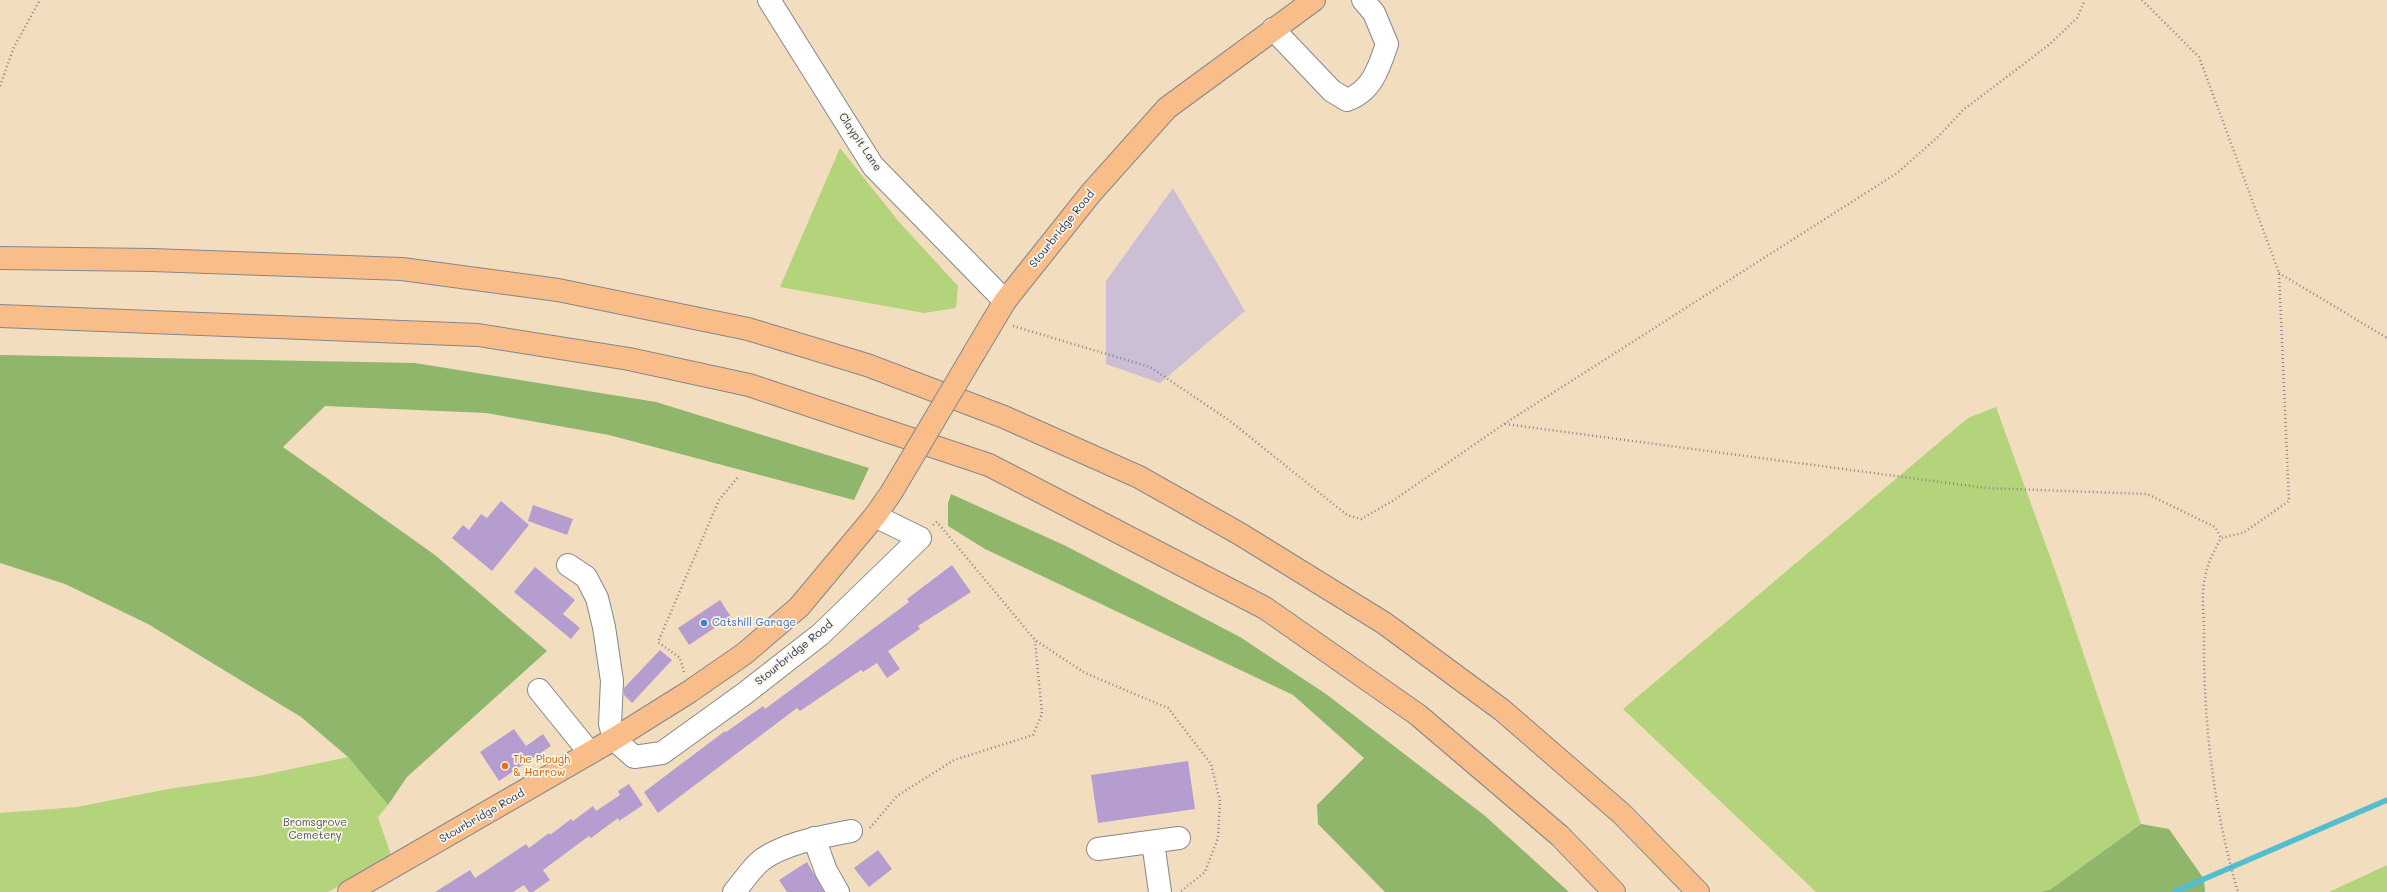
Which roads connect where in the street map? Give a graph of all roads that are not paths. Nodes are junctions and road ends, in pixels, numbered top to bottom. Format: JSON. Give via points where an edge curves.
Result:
{"nodes":[{"id":1,"x":768,"y":0,"type":"edge"},
{"id":2,"x":1314,"y":0,"type":"edge"},
{"id":3,"x":1363,"y":0,"type":"edge"},
{"id":4,"x":1273,"y":29,"type":"junction"},
{"id":5,"x":0,"y":258,"type":"edge"},
{"id":6,"x":1005,"y":301,"type":"junction"},
{"id":7,"x":0,"y":316,"type":"edge"},
{"id":8,"x":875,"y":516,"type":"junction"},
{"id":9,"x":568,"y":565,"type":"dead end"},
{"id":10,"x":539,"y":690,"type":"dead end"},
{"id":11,"x":614,"y":739,"type":"junction"},
{"id":12,"x":590,"y":753,"type":"junction"},
{"id":13,"x":852,"y":831,"type":"road end"},
{"id":14,"x":814,"y":838,"type":"junction"},
{"id":15,"x":1179,"y":838,"type":"dead end"},
{"id":16,"x":1098,"y":849,"type":"dead end"},
{"id":17,"x":1154,"y":850,"type":"junction"},
{"id":18,"x":350,"y":892,"type":"edge"},
{"id":19,"x":734,"y":892,"type":"edge"},
{"id":20,"x":838,"y":892,"type":"edge"},
{"id":21,"x":1160,"y":892,"type":"edge"},
{"id":22,"x":1614,"y":892,"type":"edge"},
{"id":23,"x":1698,"y":892,"type":"edge"}],
"edges":[{"from":1,"to":6,"type":"street","name":"Claypit Lane","via":[[873,166]]},
{"from":2,"to":4,"type":"main road","name":"Stourbridge Road"},
{"from":3,"to":4,"type":"street","via":[[1374,13],[1386,44],[1369,87],[1358,96],[1347,100],[1332,91]]},
{"from":4,"to":6,"type":"main road","name":"Stourbridge Road","via":[[1167,108],[1091,192]]},
{"from":5,"to":23,"type":"main road","via":[[160,260],[402,269],[558,290],[748,329],[867,365],[1004,417],[1139,477],[1240,534],[1384,623],[1502,710],[1622,814]]},
{"from":6,"to":8,"type":"main road","name":"Stourbridge Road","bridge":true},
{"from":7,"to":22,"type":"main road","via":[[478,335],[629,359],[749,385],[982,463],[1265,608],[1418,715],[1560,836]]},
{"from":8,"to":11,"type":"main road","name":"Stourbridge Road","via":[[799,607],[744,654]]},
{"from":8,"to":11,"type":"street","name":"Stourbridge Road","via":[[920,538],[821,634],[662,753],[634,757]]},
{"from":9,"to":11,"type":"street","via":[[586,577],[597,598],[612,681],[610,724]]},
{"from":10,"to":12,"type":"street"},
{"from":11,"to":12,"type":"main road","name":"Stourbridge Road"},
{"from":12,"to":18,"type":"main road","name":"Stourbridge Road"},
{"from":13,"to":14,"type":"street"},
{"from":14,"to":19,"type":"street","via":[[781,849],[761,860]]},
{"from":14,"to":20,"type":"street","via":[[826,871]]},
{"from":15,"to":17,"type":"street"},
{"from":16,"to":17,"type":"street"},
{"from":17,"to":21,"type":"street"}]}
